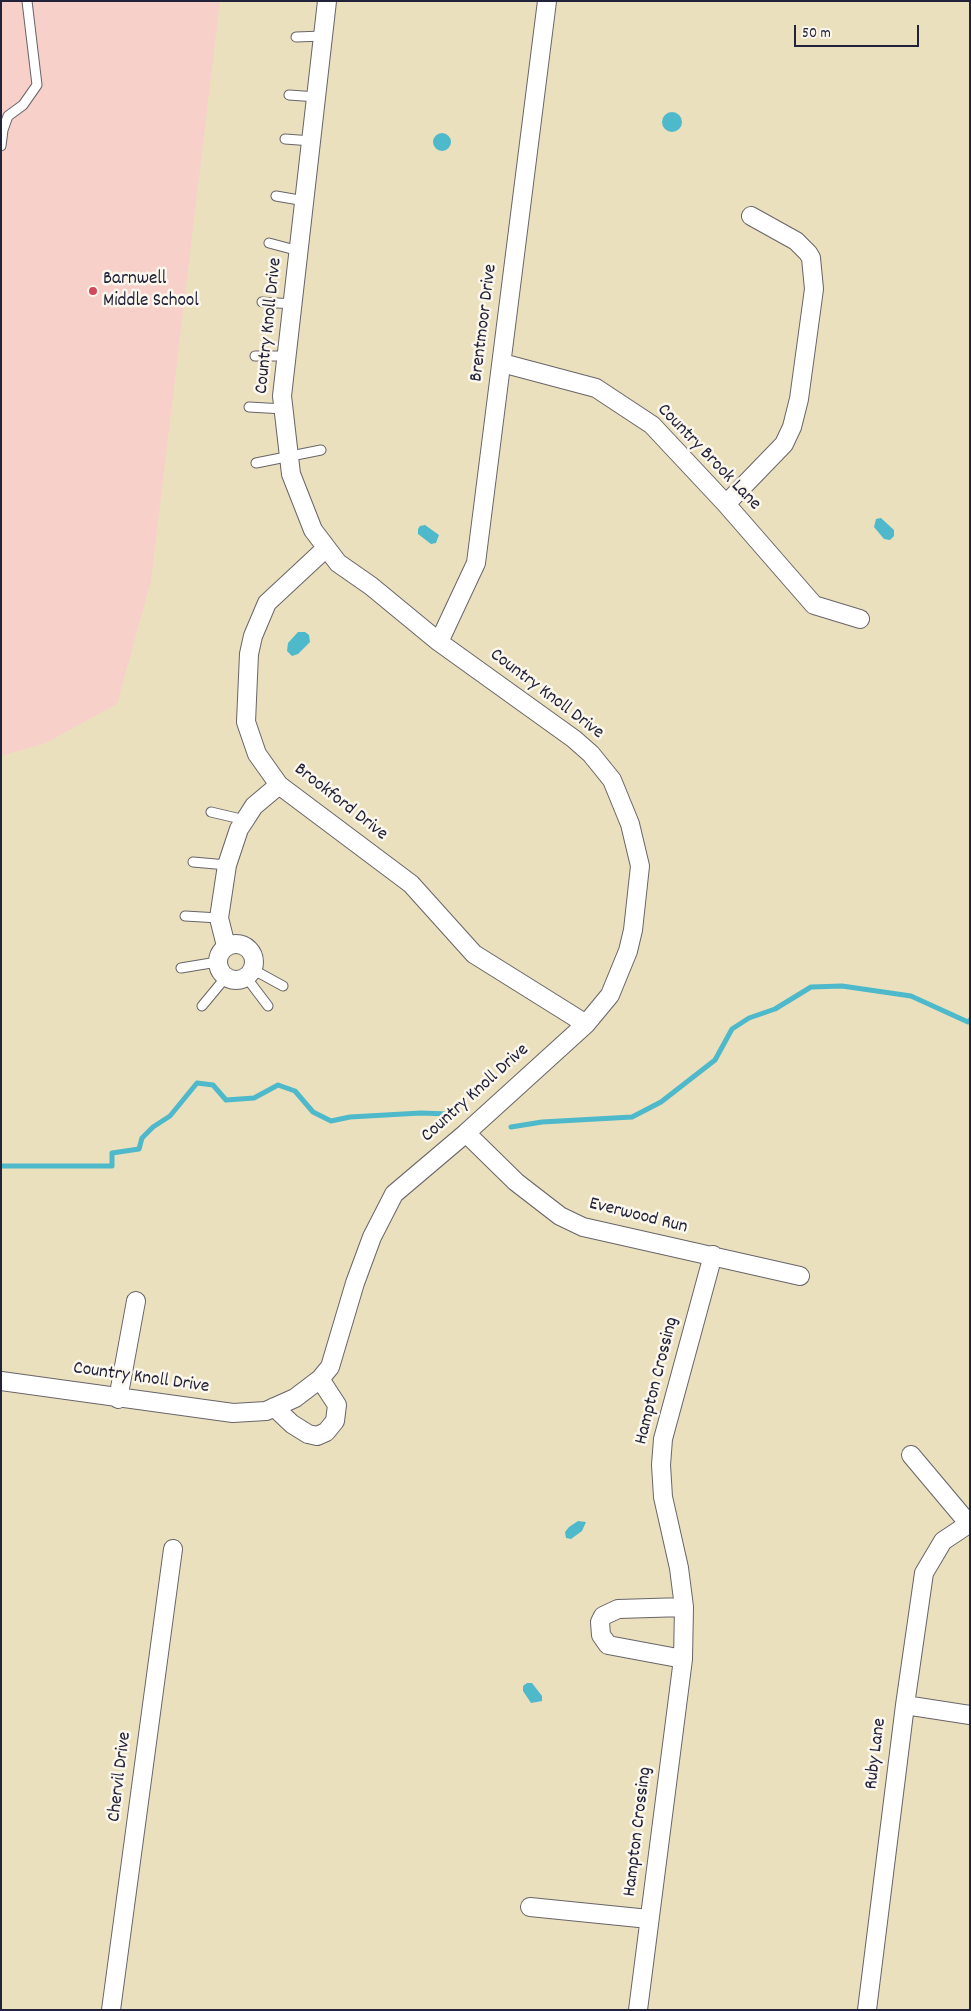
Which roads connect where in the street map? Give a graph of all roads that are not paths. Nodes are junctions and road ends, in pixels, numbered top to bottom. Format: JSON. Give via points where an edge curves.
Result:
{"nodes":[{"id":1,"x":27,"y":1,"type":"edge"},
{"id":2,"x":327,"y":1,"type":"edge"},
{"id":3,"x":547,"y":1,"type":"edge"},
{"id":4,"x":324,"y":36,"type":"junction"},
{"id":5,"x":296,"y":37,"type":"dead end"},
{"id":6,"x":288,"y":95,"type":"dead end"},
{"id":7,"x":316,"y":96,"type":"junction"},
{"id":8,"x":285,"y":139,"type":"dead end"},
{"id":9,"x":312,"y":141,"type":"junction"},
{"id":10,"x":1,"y":146,"type":"edge"},
{"id":11,"x":276,"y":196,"type":"dead end"},
{"id":12,"x":305,"y":201,"type":"junction"},
{"id":13,"x":752,"y":216,"type":"dead end"},
{"id":14,"x":269,"y":243,"type":"dead end"},
{"id":15,"x":299,"y":251,"type":"junction"},
{"id":16,"x":262,"y":302,"type":"dead end"},
{"id":17,"x":293,"y":304,"type":"junction"},
{"id":18,"x":256,"y":356,"type":"dead end"},
{"id":19,"x":287,"y":356,"type":"junction"},
{"id":20,"x":502,"y":363,"type":"junction"},
{"id":21,"x":249,"y":407,"type":"dead end"},
{"id":22,"x":284,"y":409,"type":"junction"},
{"id":23,"x":321,"y":450,"type":"dead end"},
{"id":24,"x":289,"y":455,"type":"junction"},
{"id":25,"x":256,"y":463,"type":"dead end"},
{"id":26,"x":726,"y":504,"type":"junction"},
{"id":27,"x":325,"y":549,"type":"junction"},
{"id":28,"x":860,"y":619,"type":"dead end"},
{"id":29,"x":439,"y":642,"type":"junction"},
{"id":30,"x":279,"y":785,"type":"junction"},
{"id":31,"x":211,"y":812,"type":"dead end"},
{"id":32,"x":245,"y":820,"type":"junction"},
{"id":33,"x":193,"y":862,"type":"dead end"},
{"id":34,"x":226,"y":865,"type":"junction"},
{"id":35,"x":185,"y":916,"type":"dead end"},
{"id":36,"x":219,"y":918,"type":"junction"},
{"id":37,"x":226,"y":946,"type":"junction"},
{"id":38,"x":218,"y":962,"type":"junction"},
{"id":39,"x":181,"y":968,"type":"dead end"},
{"id":40,"x":249,"y":973,"type":"junction"},
{"id":41,"x":226,"y":977,"type":"junction"},
{"id":42,"x":283,"y":986,"type":"dead end"},
{"id":43,"x":202,"y":1006,"type":"dead end"},
{"id":44,"x":268,"y":1006,"type":"dead end"},
{"id":45,"x":586,"y":1024,"type":"junction"},
{"id":46,"x":466,"y":1133,"type":"junction"},
{"id":47,"x":713,"y":1255,"type":"junction"},
{"id":48,"x":800,"y":1276,"type":"dead end"},
{"id":49,"x":136,"y":1301,"type":"dead end"},
{"id":50,"x":320,"y":1379,"type":"junction"},
{"id":51,"x":1,"y":1381,"type":"edge"},
{"id":52,"x":118,"y":1399,"type":"junction"},
{"id":53,"x":274,"y":1407,"type":"junction"},
{"id":54,"x":911,"y":1455,"type":"dead end"},
{"id":55,"x":969,"y":1523,"type":"edge"},
{"id":56,"x":173,"y":1549,"type":"dead end"},
{"id":57,"x":684,"y":1607,"type":"junction"},
{"id":58,"x":683,"y":1659,"type":"junction"},
{"id":59,"x":905,"y":1705,"type":"junction"},
{"id":60,"x":970,"y":1714,"type":"edge"},
{"id":61,"x":530,"y":1908,"type":"dead end"},
{"id":62,"x":649,"y":1919,"type":"junction"},
{"id":63,"x":111,"y":2010,"type":"edge"},
{"id":64,"x":638,"y":2010,"type":"edge"},
{"id":65,"x":867,"y":2010,"type":"edge"}],
"edges":[{"from":1,"to":10,"type":"lane","via":[[37,85],[23,105],[8,116]]},
{"from":2,"to":4,"type":"street","name":"Country Knoll Drive"},
{"from":3,"to":20,"type":"street","name":"Brentmoor Drive"},
{"from":4,"to":5,"type":"lane"},
{"from":4,"to":7,"type":"street","name":"Country Knoll Drive"},
{"from":6,"to":7,"type":"lane"},
{"from":7,"to":9,"type":"street","name":"Country Knoll Drive"},
{"from":8,"to":9,"type":"lane"},
{"from":9,"to":12,"type":"street","name":"Country Knoll Drive"},
{"from":11,"to":12,"type":"lane"},
{"from":12,"to":15,"type":"street","name":"Country Knoll Drive"},
{"from":13,"to":26,"type":"street","via":[[796,241],[808,253],[812,258],[814,289],[799,399],[792,427],[784,444]]},
{"from":14,"to":15,"type":"lane"},
{"from":15,"to":17,"type":"street","name":"Country Knoll Drive"},
{"from":16,"to":17,"type":"lane"},
{"from":17,"to":19,"type":"street","name":"Country Knoll Drive"},
{"from":18,"to":19,"type":"lane"},
{"from":19,"to":22,"type":"street","name":"Country Knoll Drive","via":[[282,396]]},
{"from":20,"to":26,"type":"street","name":"Country Brook Lane","via":[[596,388],[652,425]]},
{"from":20,"to":29,"type":"street","name":"Brentmoor Drive","via":[[476,563]]},
{"from":21,"to":22,"type":"lane"},
{"from":22,"to":24,"type":"street","name":"Country Knoll Drive"},
{"from":23,"to":24,"type":"lane"},
{"from":24,"to":25,"type":"lane"},
{"from":24,"to":27,"type":"street","name":"Country Knoll Drive","via":[[291,474],[313,530]]},
{"from":26,"to":28,"type":"street","name":"Country Brook Lane","via":[[814,605]]},
{"from":27,"to":29,"type":"street","name":"Country Knoll Drive","via":[[338,563]]},
{"from":27,"to":30,"type":"street","name":"Brookford Drive","via":[[267,603],[249,654],[246,722],[257,754]]},
{"from":29,"to":45,"type":"street","name":"Country Knoll Drive","via":[[591,754],[612,780],[630,824],[640,866],[633,930],[610,995]]},
{"from":30,"to":32,"type":"street","via":[[254,806]]},
{"from":30,"to":45,"type":"street","name":"Brookford Drive","via":[[411,884],[474,954]]},
{"from":31,"to":32,"type":"lane"},
{"from":32,"to":34,"type":"street"},
{"from":33,"to":34,"type":"lane"},
{"from":34,"to":36,"type":"street"},
{"from":35,"to":36,"type":"lane"},
{"from":36,"to":37,"type":"street"},
{"from":37,"to":38,"type":"street","via":[[219,954]]},
{"from":37,"to":40,"type":"street","via":[[240,944],[250,950],[254,960]]},
{"from":38,"to":39,"type":"lane"},
{"from":38,"to":41,"type":"street","via":[[220,972]]},
{"from":40,"to":41,"type":"street","via":[[237,980]]},
{"from":40,"to":42,"type":"lane"},
{"from":40,"to":44,"type":"lane"},
{"from":41,"to":43,"type":"lane"},
{"from":45,"to":46,"type":"street","name":"Country Knoll Drive"},
{"from":46,"to":47,"type":"street","name":"Everwood Run","via":[[516,1182],[560,1216],[583,1228],[676,1250]]},
{"from":46,"to":50,"type":"street","name":"Country Knoll Drive","via":[[394,1194],[372,1237],[330,1367]]},
{"from":47,"to":48,"type":"street","name":"Everwood Run"},
{"from":47,"to":57,"type":"street","name":"Hampton Crossing","via":[[669,1414],[661,1465],[663,1497]]},
{"from":49,"to":52,"type":"street"},
{"from":50,"to":53,"type":"street","name":"Country Knoll Drive","via":[[295,1398]]},
{"from":50,"to":53,"type":"street","via":[[337,1405],[335,1421],[326,1432],[317,1436],[308,1434]]},
{"from":51,"to":52,"type":"street","name":"Country Knoll Drive"},
{"from":52,"to":53,"type":"street","name":"Country Knoll Drive","via":[[233,1413],[266,1411]]},
{"from":54,"to":55,"type":"street"},
{"from":55,"to":59,"type":"street","name":"Ruby Lane","via":[[943,1541],[924,1573]]},
{"from":56,"to":63,"type":"street","name":"Chervil Drive"},
{"from":57,"to":58,"type":"street","name":"Hampton Crossing"},
{"from":57,"to":58,"type":"street","via":[[618,1609],[604,1616],[600,1622],[608,1645]]},
{"from":58,"to":62,"type":"street","name":"Hampton Crossing"},
{"from":59,"to":60,"type":"street"},
{"from":59,"to":65,"type":"street","name":"Ruby Lane"},
{"from":61,"to":62,"type":"street"},
{"from":62,"to":64,"type":"street","name":"Hampton Crossing"}]}
